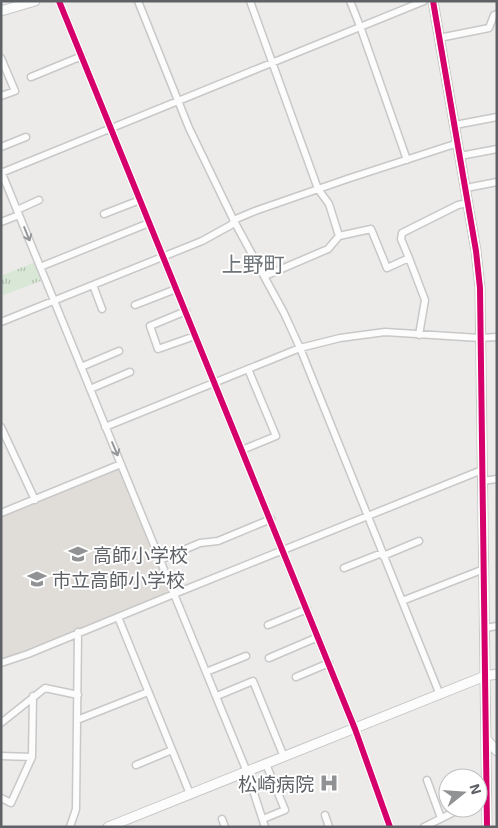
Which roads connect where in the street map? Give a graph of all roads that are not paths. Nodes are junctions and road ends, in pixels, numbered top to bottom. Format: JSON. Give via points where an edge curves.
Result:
{"nodes":[{"id":1,"x":34,"y":1,"type":"edge"},
{"id":2,"x":59,"y":1,"type":"edge"},
{"id":3,"x":138,"y":1,"type":"edge"},
{"id":4,"x":250,"y":1,"type":"edge"},
{"id":5,"x":350,"y":1,"type":"edge"},
{"id":6,"x":424,"y":1,"type":"edge"},
{"id":7,"x":433,"y":1,"type":"edge"},
{"id":8,"x":1,"y":11,"type":"edge"},
{"id":9,"x":497,"y":14,"type":"edge"},
{"id":10,"x":360,"y":26,"type":"junction"},
{"id":11,"x":439,"y":38,"type":"junction"},
{"id":12,"x":82,"y":56,"type":"junction"},
{"id":13,"x":1,"y":58,"type":"edge"},
{"id":14,"x":272,"y":62,"type":"junction"},
{"id":15,"x":31,"y":77,"type":"dead end"},
{"id":16,"x":1,"y":96,"type":"edge"},
{"id":17,"x":178,"y":101,"type":"junction"},
{"id":18,"x":497,"y":117,"type":"edge"},
{"id":19,"x":455,"y":125,"type":"junction"},
{"id":20,"x":111,"y":128,"type":"junction"},
{"id":21,"x":26,"y":137,"type":"dead end"},
{"id":22,"x":458,"y":143,"type":"junction"},
{"id":23,"x":1,"y":147,"type":"edge"},
{"id":24,"x":497,"y":149,"type":"edge"},
{"id":25,"x":460,"y":156,"type":"junction"},
{"id":26,"x":407,"y":160,"type":"junction"},
{"id":27,"x":2,"y":172,"type":"edge"},
{"id":28,"x":497,"y":182,"type":"edge"},
{"id":29,"x":466,"y":188,"type":"junction"},
{"id":30,"x":318,"y":189,"type":"junction"},
{"id":31,"x":39,"y":200,"type":"dead end"},
{"id":32,"x":140,"y":200,"type":"junction"},
{"id":33,"x":468,"y":203,"type":"junction"},
{"id":34,"x":18,"y":212,"type":"junction"},
{"id":35,"x":104,"y":214,"type":"dead end"},
{"id":36,"x":234,"y":221,"type":"junction"},
{"id":37,"x":1,"y":222,"type":"edge"},
{"id":38,"x":149,"y":223,"type":"junction"},
{"id":39,"x":339,"y":236,"type":"junction"},
{"id":40,"x":163,"y":257,"type":"junction"},
{"id":41,"x":409,"y":258,"type":"junction"},
{"id":42,"x":40,"y":267,"type":"junction"},
{"id":43,"x":265,"y":276,"type":"junction"},
{"id":44,"x":93,"y":285,"type":"junction"},
{"id":45,"x":176,"y":289,"type":"junction"},
{"id":46,"x":54,"y":301,"type":"junction"},
{"id":47,"x":135,"y":305,"type":"dead end"},
{"id":48,"x":102,"y":308,"type":"dead end"},
{"id":49,"x":186,"y":311,"type":"junction"},
{"id":50,"x":1,"y":322,"type":"edge"},
{"id":51,"x":420,"y":334,"type":"junction"},
{"id":52,"x":196,"y":336,"type":"junction"},
{"id":53,"x":497,"y":337,"type":"edge"},
{"id":54,"x":480,"y":338,"type":"junction"},
{"id":55,"x":300,"y":348,"type":"junction"},
{"id":56,"x":119,"y":351,"type":"dead end"},
{"id":57,"x":81,"y":367,"type":"junction"},
{"id":58,"x":248,"y":369,"type":"junction"},
{"id":59,"x":130,"y":372,"type":"dead end"},
{"id":60,"x":215,"y":382,"type":"junction"},
{"id":61,"x":90,"y":389,"type":"junction"},
{"id":62,"x":1,"y":427,"type":"edge"},
{"id":63,"x":105,"y":427,"type":"junction"},
{"id":64,"x":242,"y":450,"type":"junction"},
{"id":65,"x":121,"y":464,"type":"junction"},
{"id":66,"x":482,"y":470,"type":"junction"},
{"id":67,"x":497,"y":478,"type":"edge"},
{"id":68,"x":482,"y":481,"type":"junction"},
{"id":69,"x":35,"y":500,"type":"junction"},
{"id":70,"x":1,"y":513,"type":"edge"},
{"id":71,"x":367,"y":516,"type":"junction"},
{"id":72,"x":271,"y":519,"type":"junction"},
{"id":73,"x":419,"y":541,"type":"dead end"},
{"id":74,"x":283,"y":550,"type":"junction"},
{"id":75,"x":383,"y":554,"type":"junction"},
{"id":76,"x":160,"y":560,"type":"junction"},
{"id":77,"x":344,"y":568,"type":"dead end"},
{"id":78,"x":484,"y":569,"type":"junction"},
{"id":79,"x":174,"y":594,"type":"junction"},
{"id":80,"x":402,"y":601,"type":"junction"},
{"id":81,"x":307,"y":609,"type":"junction"},
{"id":82,"x":118,"y":617,"type":"junction"},
{"id":83,"x":268,"y":625,"type":"dead end"},
{"id":84,"x":497,"y":626,"type":"edge"},
{"id":85,"x":484,"y":628,"type":"junction"},
{"id":86,"x":78,"y":632,"type":"junction"},
{"id":87,"x":318,"y":637,"type":"junction"},
{"id":88,"x":246,"y":656,"type":"dead end"},
{"id":89,"x":268,"y":658,"type":"dead end"},
{"id":90,"x":1,"y":663,"type":"edge"},
{"id":91,"x":329,"y":663,"type":"junction"},
{"id":92,"x":206,"y":672,"type":"junction"},
{"id":93,"x":497,"y":674,"type":"edge"},
{"id":94,"x":485,"y":676,"type":"junction"},
{"id":95,"x":296,"y":677,"type":"dead end"},
{"id":96,"x":148,"y":692,"type":"junction"},
{"id":97,"x":78,"y":694,"type":"junction"},
{"id":98,"x":440,"y":695,"type":"junction"},
{"id":99,"x":32,"y":696,"type":"junction"},
{"id":100,"x":217,"y":696,"type":"junction"},
{"id":101,"x":77,"y":720,"type":"junction"},
{"id":102,"x":1,"y":722,"type":"edge"},
{"id":103,"x":356,"y":729,"type":"junction"},
{"id":104,"x":486,"y":739,"type":"junction"},
{"id":105,"x":496,"y":749,"type":"edge"},
{"id":106,"x":172,"y":750,"type":"junction"},
{"id":107,"x":1,"y":756,"type":"edge"},
{"id":108,"x":32,"y":757,"type":"junction"},
{"id":109,"x":284,"y":757,"type":"junction"},
{"id":110,"x":136,"y":764,"type":"dead end"},
{"id":111,"x":266,"y":764,"type":"junction"},
{"id":112,"x":484,"y":768,"type":"edge"},
{"id":113,"x":247,"y":772,"type":"junction"},
{"id":114,"x":427,"y":780,"type":"dead end"},
{"id":115,"x":190,"y":794,"type":"junction"},
{"id":116,"x":1,"y":798,"type":"edge"},
{"id":117,"x":438,"y":810,"type":"edge"},
{"id":118,"x":325,"y":815,"type":"dead end"},
{"id":119,"x":441,"y":818,"type":"edge"},
{"id":120,"x":222,"y":819,"type":"dead end"},
{"id":121,"x":263,"y":819,"type":"junction"},
{"id":122,"x":70,"y":827,"type":"edge"},
{"id":123,"x":108,"y":827,"type":"edge"},
{"id":124,"x":225,"y":827,"type":"edge"},
{"id":125,"x":265,"y":827,"type":"edge"},
{"id":126,"x":329,"y":827,"type":"edge"},
{"id":127,"x":390,"y":827,"type":"edge"},
{"id":128,"x":424,"y":827,"type":"edge"}],
"edges":[{"from":1,"to":8,"type":"street"},
{"from":2,"to":12,"type":"street"},
{"from":3,"to":17,"type":"street"},
{"from":4,"to":14,"type":"street"},
{"from":5,"to":10,"type":"street"},
{"from":6,"to":10,"type":"street"},
{"from":7,"to":11,"type":"street"},
{"from":9,"to":11,"type":"street","via":[[489,28]]},
{"from":10,"to":14,"type":"street"},
{"from":10,"to":26,"type":"street"},
{"from":11,"to":19,"type":"street"},
{"from":12,"to":15,"type":"street"},
{"from":12,"to":20,"type":"street"},
{"from":13,"to":16,"type":"street","via":[[16,91]]},
{"from":14,"to":17,"type":"street"},
{"from":14,"to":30,"type":"street"},
{"from":17,"to":20,"type":"street"},
{"from":17,"to":36,"type":"street"},
{"from":18,"to":19,"type":"street"},
{"from":19,"to":22,"type":"street"},
{"from":20,"to":27,"type":"street"},
{"from":20,"to":32,"type":"street"},
{"from":21,"to":23,"type":"street"},
{"from":22,"to":25,"type":"street"},
{"from":22,"to":26,"type":"street"},
{"from":24,"to":25,"type":"street"},
{"from":25,"to":29,"type":"street"},
{"from":26,"to":30,"type":"street"},
{"from":27,"to":34,"type":"street"},
{"from":28,"to":29,"type":"street"},
{"from":29,"to":33,"type":"street"},
{"from":30,"to":36,"type":"street"},
{"from":30,"to":39,"type":"street","via":[[329,204]]},
{"from":31,"to":34,"type":"street"},
{"from":32,"to":35,"type":"street"},
{"from":32,"to":38,"type":"street"},
{"from":33,"to":41,"type":"street","via":[[402,233],[401,239]]},
{"from":33,"to":54,"type":"street","via":[[480,288]]},
{"from":34,"to":37,"type":"street"},
{"from":34,"to":42,"type":"street","one_way":true},
{"from":36,"to":40,"type":"street","via":[[202,241]]},
{"from":36,"to":43,"type":"street"},
{"from":38,"to":40,"type":"street"},
{"from":38,"to":42,"type":"street"},
{"from":39,"to":41,"type":"street","via":[[371,229],[387,268]]},
{"from":39,"to":43,"type":"street","via":[[328,248]]},
{"from":40,"to":44,"type":"street"},
{"from":40,"to":45,"type":"street"},
{"from":41,"to":51,"type":"street","via":[[425,300]]},
{"from":42,"to":46,"type":"street"},
{"from":43,"to":55,"type":"street"},
{"from":44,"to":46,"type":"street"},
{"from":44,"to":48,"type":"street"},
{"from":45,"to":47,"type":"street"},
{"from":45,"to":49,"type":"street"},
{"from":46,"to":50,"type":"street"},
{"from":46,"to":57,"type":"street"},
{"from":49,"to":52,"type":"street"},
{"from":49,"to":52,"type":"street","via":[[150,326],[158,349]]},
{"from":51,"to":54,"type":"street"},
{"from":51,"to":55,"type":"street","via":[[384,332]]},
{"from":52,"to":60,"type":"street"},
{"from":53,"to":54,"type":"street"},
{"from":54,"to":66,"type":"street"},
{"from":55,"to":58,"type":"street"},
{"from":55,"to":71,"type":"street"},
{"from":56,"to":57,"type":"street"},
{"from":57,"to":61,"type":"street"},
{"from":58,"to":60,"type":"street"},
{"from":58,"to":64,"type":"street","via":[[276,436]]},
{"from":59,"to":61,"type":"street"},
{"from":60,"to":63,"type":"street"},
{"from":60,"to":64,"type":"street"},
{"from":61,"to":63,"type":"street"},
{"from":62,"to":69,"type":"street"},
{"from":63,"to":65,"type":"street","one_way":true},
{"from":64,"to":72,"type":"street"},
{"from":65,"to":69,"type":"street"},
{"from":65,"to":76,"type":"street"},
{"from":66,"to":68,"type":"street"},
{"from":66,"to":71,"type":"street"},
{"from":67,"to":68,"type":"street"},
{"from":68,"to":78,"type":"street"},
{"from":69,"to":70,"type":"street"},
{"from":71,"to":74,"type":"street"},
{"from":71,"to":75,"type":"street"},
{"from":72,"to":74,"type":"street"},
{"from":72,"to":76,"type":"street"},
{"from":73,"to":75,"type":"street"},
{"from":74,"to":79,"type":"street"},
{"from":74,"to":81,"type":"street"},
{"from":75,"to":77,"type":"street"},
{"from":75,"to":80,"type":"street"},
{"from":76,"to":79,"type":"street"},
{"from":78,"to":80,"type":"street"},
{"from":78,"to":85,"type":"street"},
{"from":79,"to":82,"type":"street"},
{"from":79,"to":92,"type":"street"},
{"from":80,"to":98,"type":"street"},
{"from":81,"to":83,"type":"street"},
{"from":81,"to":87,"type":"street"},
{"from":82,"to":86,"type":"street"},
{"from":82,"to":96,"type":"street"},
{"from":84,"to":85,"type":"street"},
{"from":85,"to":94,"type":"street"},
{"from":86,"to":90,"type":"street"},
{"from":86,"to":97,"type":"street"},
{"from":87,"to":89,"type":"street"},
{"from":87,"to":91,"type":"street"},
{"from":88,"to":92,"type":"street"},
{"from":91,"to":95,"type":"street"},
{"from":91,"to":103,"type":"street"},
{"from":92,"to":100,"type":"street"},
{"from":93,"to":94,"type":"street"},
{"from":94,"to":98,"type":"street"},
{"from":94,"to":104,"type":"street"},
{"from":96,"to":101,"type":"street"},
{"from":96,"to":106,"type":"street"},
{"from":97,"to":99,"type":"street","via":[[45,688]]},
{"from":97,"to":101,"type":"street"},
{"from":98,"to":103,"type":"street"},
{"from":99,"to":102,"type":"street"},
{"from":99,"to":108,"type":"street"},
{"from":100,"to":109,"type":"street","via":[[253,682]]},
{"from":100,"to":113,"type":"street"},
{"from":101,"to":122,"type":"street","via":[[76,809]]},
{"from":103,"to":109,"type":"street"},
{"from":103,"to":127,"type":"street"},
{"from":104,"to":105,"type":"street"},
{"from":104,"to":112,"type":"street"},
{"from":106,"to":110,"type":"street"},
{"from":106,"to":115,"type":"street"},
{"from":107,"to":108,"type":"street"},
{"from":108,"to":116,"type":"street","via":[[11,803]]},
{"from":109,"to":111,"type":"street"},
{"from":111,"to":113,"type":"street"},
{"from":111,"to":121,"type":"street","via":[[284,810]]},
{"from":113,"to":115,"type":"street"},
{"from":113,"to":121,"type":"street"},
{"from":114,"to":117,"type":"street"},
{"from":115,"to":123,"type":"street"},
{"from":118,"to":126,"type":"street"},
{"from":119,"to":128,"type":"street"},
{"from":120,"to":124,"type":"street"},
{"from":121,"to":125,"type":"street"}]}
